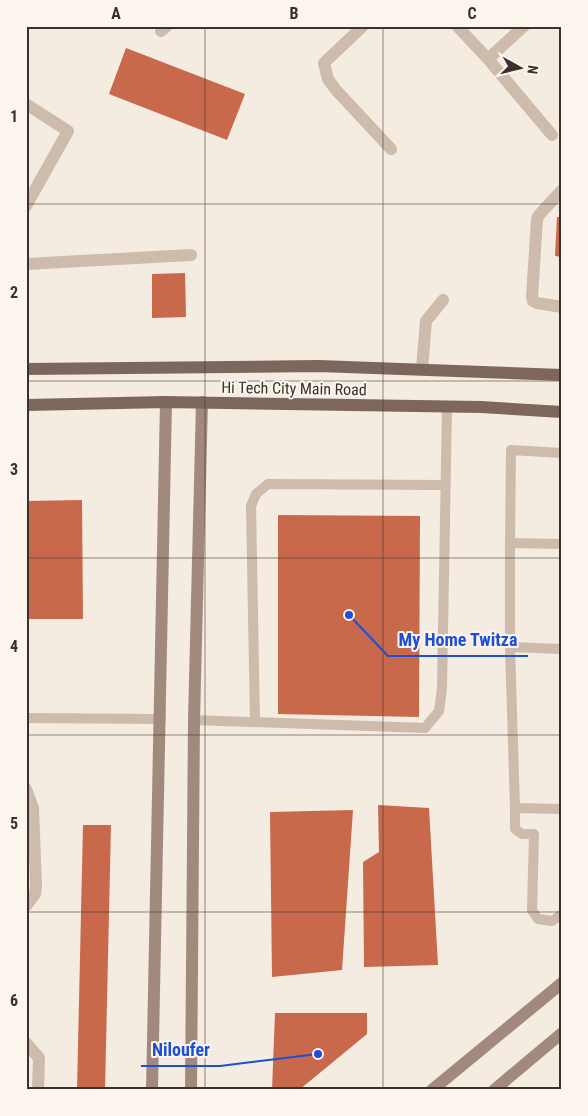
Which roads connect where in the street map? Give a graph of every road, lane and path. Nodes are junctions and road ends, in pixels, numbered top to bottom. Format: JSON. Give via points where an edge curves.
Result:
{"nodes":[{"id":1,"x":363,"y":26,"type":"edge"},
{"id":2,"x":457,"y":26,"type":"edge"},
{"id":3,"x":524,"y":26,"type":"edge"},
{"id":4,"x":488,"y":59,"type":"junction"},
{"id":5,"x":26,"y":104,"type":"edge"},
{"id":6,"x":552,"y":135,"type":"dead end"},
{"id":7,"x":392,"y":149,"type":"dead end"},
{"id":8,"x":562,"y":190,"type":"edge"},
{"id":9,"x":26,"y":206,"type":"edge"},
{"id":10,"x":192,"y":256,"type":"dead end"},
{"id":11,"x":26,"y":264,"type":"edge"},
{"id":12,"x":443,"y":300,"type":"dead end"},
{"id":13,"x":562,"y":307,"type":"edge"},
{"id":14,"x":26,"y":368,"type":"edge"},
{"id":15,"x":422,"y":369,"type":"junction"},
{"id":16,"x":562,"y":376,"type":"edge"},
{"id":17,"x":166,"y":402,"type":"junction"},
{"id":18,"x":202,"y":402,"type":"junction"},
{"id":19,"x":26,"y":406,"type":"edge"},
{"id":20,"x":447,"y":407,"type":"junction"},
{"id":21,"x":562,"y":412,"type":"edge"},
{"id":22,"x":562,"y":453,"type":"edge"},
{"id":23,"x":446,"y":485,"type":"junction"},
{"id":24,"x":510,"y":543,"type":"junction"},
{"id":25,"x":562,"y":544,"type":"edge"},
{"id":26,"x":510,"y":647,"type":"junction"},
{"id":27,"x":562,"y":649,"type":"edge"},
{"id":28,"x":26,"y":718,"type":"edge"},
{"id":29,"x":161,"y":719,"type":"junction"},
{"id":30,"x":194,"y":720,"type":"junction"},
{"id":31,"x":255,"y":722,"type":"junction"},
{"id":32,"x":26,"y":789,"type":"edge"},
{"id":33,"x":514,"y":808,"type":"junction"},
{"id":34,"x":562,"y":809,"type":"edge"},
{"id":35,"x":26,"y":906,"type":"edge"},
{"id":36,"x":562,"y":914,"type":"edge"},
{"id":37,"x":562,"y":983,"type":"edge"},
{"id":38,"x":562,"y":1033,"type":"edge"},
{"id":39,"x":26,"y":1043,"type":"edge"},
{"id":40,"x":38,"y":1090,"type":"edge"},
{"id":41,"x":152,"y":1090,"type":"edge"},
{"id":42,"x":191,"y":1090,"type":"edge"},
{"id":43,"x":432,"y":1090,"type":"edge"},
{"id":44,"x":494,"y":1090,"type":"edge"}],
"edges":[{"from":1,"to":7,"type":"street","via":[[324,63],[325,73],[336,90]]},
{"from":2,"to":4,"type":"street"},
{"from":3,"to":4,"type":"street"},
{"from":4,"to":6,"type":"street"},
{"from":5,"to":9,"type":"street","via":[[68,131]]},
{"from":8,"to":13,"type":"street","via":[[537,219],[532,297],[537,303]]},
{"from":10,"to":11,"type":"street"},
{"from":12,"to":15,"type":"street","via":[[426,321]]},
{"from":14,"to":15,"type":"main road","name":"Hi Tech City Main Road","via":[[319,366]]},
{"from":15,"to":16,"type":"main road","name":"Hi Tech City Main Road"},
{"from":17,"to":18,"type":"main road","name":"Hi Tech City Main Road"},
{"from":17,"to":19,"type":"main road","name":"Hi Tech City Main Road"},
{"from":17,"to":29,"type":"street"},
{"from":18,"to":20,"type":"main road","name":"Hi Tech City Main Road"},
{"from":18,"to":30,"type":"street"},
{"from":20,"to":21,"type":"main road","name":"Hi Tech City Main Road"},
{"from":20,"to":23,"type":"lane"},
{"from":22,"to":24,"type":"lane","via":[[511,450]]},
{"from":23,"to":31,"type":"lane","via":[[439,710],[424,728]]},
{"from":23,"to":31,"type":"lane","via":[[268,484],[256,494],[251,506]]},
{"from":24,"to":25,"type":"lane"},
{"from":24,"to":26,"type":"lane"},
{"from":26,"to":27,"type":"lane"},
{"from":26,"to":33,"type":"lane"},
{"from":28,"to":29,"type":"lane"},
{"from":29,"to":41,"type":"street"},
{"from":30,"to":31,"type":"lane"},
{"from":30,"to":42,"type":"street"},
{"from":32,"to":35,"type":"street","via":[[33,808],[36,886],[35,894]]},
{"from":33,"to":34,"type":"lane"},
{"from":33,"to":36,"type":"lane","via":[[515,829],[522,834],[534,834],[532,910],[538,920],[552,921]]},
{"from":37,"to":43,"type":"street"},
{"from":38,"to":44,"type":"street"},
{"from":39,"to":40,"type":"street","via":[[39,1058]]}]}
